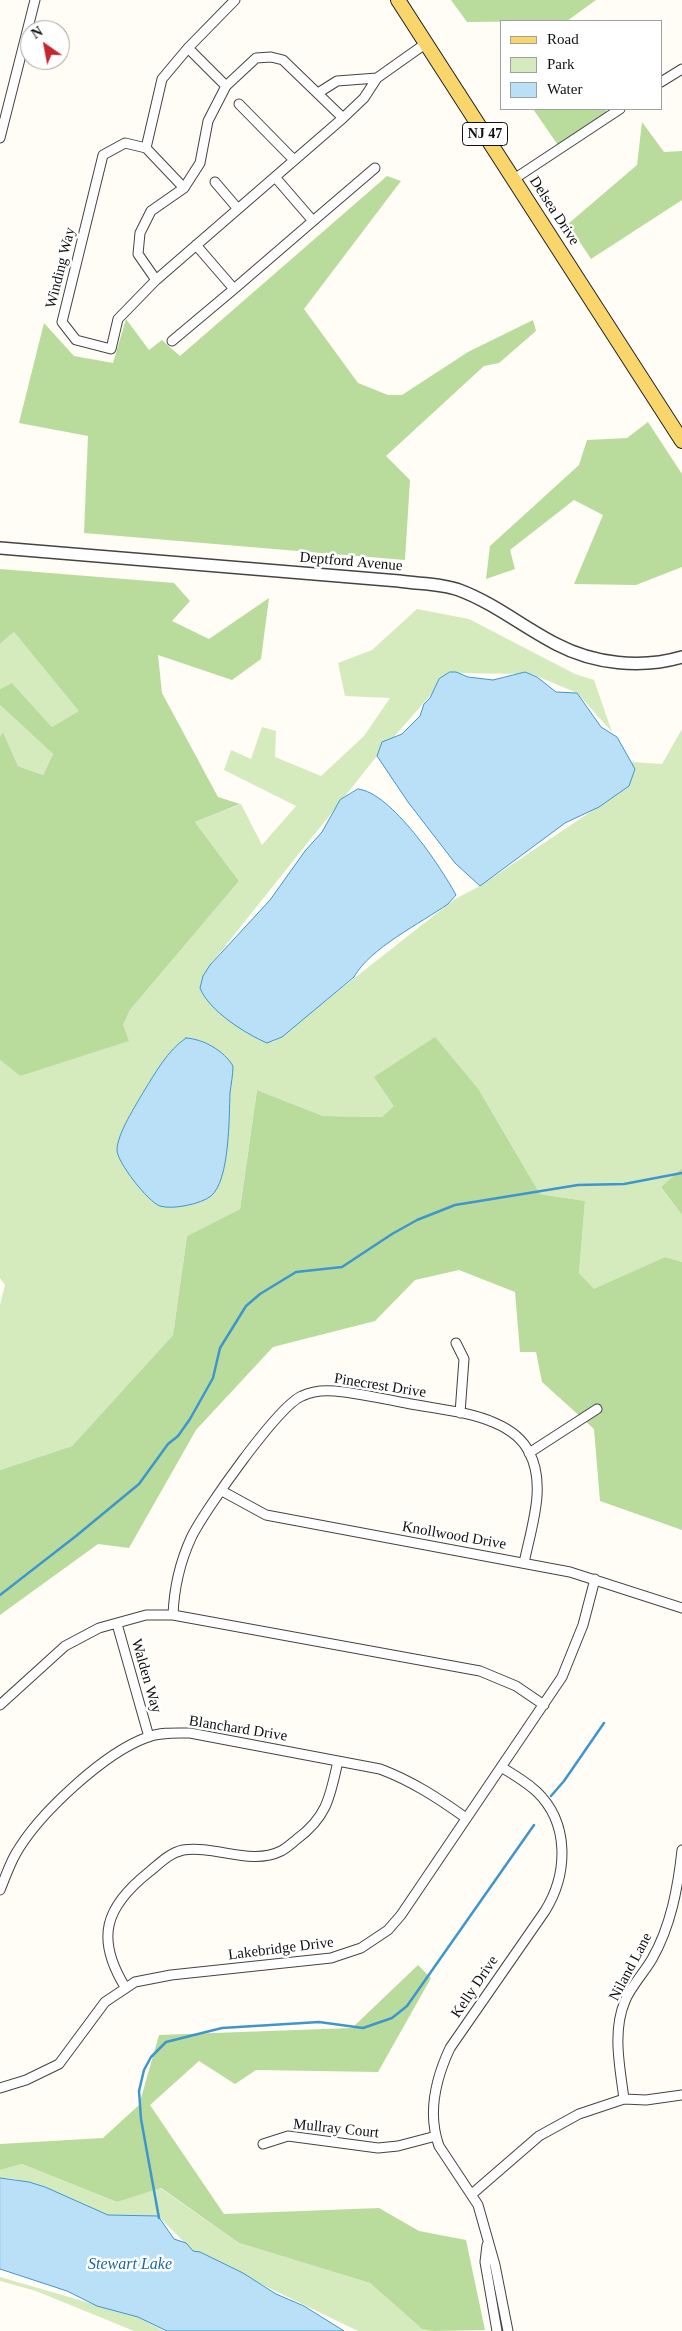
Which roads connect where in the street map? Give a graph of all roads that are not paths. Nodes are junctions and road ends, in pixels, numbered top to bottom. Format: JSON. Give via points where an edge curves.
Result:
{"nodes":[{"id":1,"x":35,"y":0,"type":"edge"},
{"id":2,"x":235,"y":0,"type":"edge"},
{"id":3,"x":398,"y":0,"type":"edge"},
{"id":4,"x":425,"y":44,"type":"junction"},
{"id":5,"x":188,"y":48,"type":"junction"},
{"id":6,"x":682,"y":69,"type":"edge"},
{"id":7,"x":377,"y":78,"type":"junction"},
{"id":8,"x":662,"y":81,"type":"edge"},
{"id":9,"x":226,"y":86,"type":"junction"},
{"id":10,"x":318,"y":93,"type":"junction"},
{"id":11,"x":238,"y":104,"type":"dead end"},
{"id":12,"x":618,"y":110,"type":"edge"},
{"id":13,"x":343,"y":118,"type":"junction"},
{"id":14,"x":0,"y":138,"type":"edge"},
{"id":15,"x":146,"y":148,"type":"junction"},
{"id":16,"x":294,"y":160,"type":"junction"},
{"id":17,"x":375,"y":168,"type":"dead end"},
{"id":18,"x":275,"y":177,"type":"junction"},
{"id":19,"x":514,"y":179,"type":"junction"},
{"id":20,"x":215,"y":182,"type":"dead end"},
{"id":21,"x":184,"y":188,"type":"junction"},
{"id":22,"x":238,"y":209,"type":"junction"},
{"id":23,"x":313,"y":221,"type":"junction"},
{"id":24,"x":196,"y":245,"type":"junction"},
{"id":25,"x":156,"y":280,"type":"junction"},
{"id":26,"x":234,"y":289,"type":"junction"},
{"id":27,"x":172,"y":342,"type":"dead end"},
{"id":28,"x":682,"y":441,"type":"edge"},
{"id":29,"x":0,"y":548,"type":"edge"},
{"id":30,"x":682,"y":657,"type":"edge"},
{"id":31,"x":456,"y":1343,"type":"dead end"},
{"id":32,"x":597,"y":1409,"type":"dead end"},
{"id":33,"x":460,"y":1413,"type":"junction"},
{"id":34,"x":530,"y":1453,"type":"junction"},
{"id":35,"x":222,"y":1490,"type":"junction"},
{"id":36,"x":524,"y":1563,"type":"junction"},
{"id":37,"x":595,"y":1579,"type":"junction"},
{"id":38,"x":682,"y":1608,"type":"edge"},
{"id":39,"x":173,"y":1615,"type":"junction"},
{"id":40,"x":117,"y":1624,"type":"junction"},
{"id":41,"x":0,"y":1704,"type":"edge"},
{"id":42,"x":544,"y":1706,"type":"junction"},
{"id":43,"x":149,"y":1737,"type":"junction"},
{"id":44,"x":338,"y":1762,"type":"junction"},
{"id":45,"x":502,"y":1767,"type":"junction"},
{"id":46,"x":466,"y":1818,"type":"junction"},
{"id":47,"x":682,"y":1850,"type":"edge"},
{"id":48,"x":0,"y":1890,"type":"edge"},
{"id":49,"x":125,"y":1987,"type":"junction"},
{"id":50,"x":0,"y":2088,"type":"edge"},
{"id":51,"x":682,"y":2095,"type":"edge"},
{"id":52,"x":624,"y":2099,"type":"junction"},
{"id":53,"x":436,"y":2136,"type":"junction"},
{"id":54,"x":263,"y":2144,"type":"dead end"},
{"id":55,"x":472,"y":2194,"type":"junction"},
{"id":56,"x":488,"y":2243,"type":"junction"},
{"id":57,"x":497,"y":2331,"type":"edge"},
{"id":58,"x":508,"y":2331,"type":"edge"}],
"edges":[{"from":1,"to":14,"type":"street"},
{"from":2,"to":5,"type":"street"},
{"from":3,"to":4,"type":"main road","name":"Delsea Drive","number":"NJ 47"},
{"from":4,"to":7,"type":"street","name":"Winding Way"},
{"from":4,"to":19,"type":"main road","name":"Delsea Drive","number":"NJ 47"},
{"from":5,"to":9,"type":"street"},
{"from":5,"to":15,"type":"street","via":[[162,79]]},
{"from":6,"to":8,"type":"street"},
{"from":7,"to":10,"type":"street","via":[[336,81]]},
{"from":7,"to":13,"type":"street","name":"Winding Way","via":[[364,98]]},
{"from":9,"to":10,"type":"street","via":[[256,58],[271,56],[283,60]]},
{"from":9,"to":21,"type":"street","via":[[208,121],[200,163]]},
{"from":10,"to":13,"type":"street"},
{"from":11,"to":16,"type":"street"},
{"from":12,"to":19,"type":"street"},
{"from":13,"to":16,"type":"street","name":"Winding Way"},
{"from":15,"to":21,"type":"street"},
{"from":15,"to":25,"type":"street","name":"Winding Way","via":[[125,144],[103,155],[62,322],[76,340],[111,349],[118,320]]},
{"from":16,"to":18,"type":"street","name":"Winding Way"},
{"from":17,"to":23,"type":"street"},
{"from":18,"to":22,"type":"street","name":"Winding Way"},
{"from":18,"to":23,"type":"street"},
{"from":19,"to":28,"type":"main road","name":"Delsea Drive","number":"NJ 47"},
{"from":20,"to":22,"type":"street"},
{"from":21,"to":25,"type":"street","via":[[152,211],[140,233],[138,254]]},
{"from":22,"to":24,"type":"street","name":"Winding Way"},
{"from":23,"to":26,"type":"street"},
{"from":24,"to":25,"type":"street","name":"Winding Way"},
{"from":24,"to":26,"type":"street"},
{"from":26,"to":27,"type":"street"},
{"from":29,"to":30,"type":"street","name":"Deptford Avenue","via":[[398,581],[458,589],[498,608],[557,645],[590,658],[650,664]]},
{"from":31,"to":33,"type":"street","via":[[464,1359]]},
{"from":32,"to":34,"type":"street"},
{"from":33,"to":34,"type":"street","name":"Pinecrest Drive","via":[[494,1422],[509,1430]]},
{"from":33,"to":35,"type":"street","name":"Pinecrest Drive","via":[[336,1391],[301,1396],[276,1417]]},
{"from":34,"to":36,"type":"street","name":"Pinecrest Drive","via":[[538,1493]]},
{"from":35,"to":36,"type":"street","name":"Knollwood Drive","via":[[266,1515]]},
{"from":35,"to":39,"type":"street","name":"Pinecrest Drive","via":[[190,1539],[176,1584]]},
{"from":36,"to":37,"type":"street","name":"Knollwood Drive"},
{"from":37,"to":38,"type":"street","name":"Knollwood Drive"},
{"from":37,"to":42,"type":"street","name":"Lakebridge Drive","via":[[572,1655]]},
{"from":39,"to":40,"type":"street","via":[[146,1615]]},
{"from":39,"to":42,"type":"street","via":[[480,1671],[516,1686]]},
{"from":40,"to":41,"type":"street","via":[[99,1628],[65,1646]]},
{"from":40,"to":43,"type":"street","name":"Walden Way"},
{"from":42,"to":45,"type":"street","name":"Lakebridge Drive"},
{"from":43,"to":44,"type":"street","name":"Blanchard Drive","via":[[190,1732]]},
{"from":43,"to":48,"type":"street","name":"Blanchard Drive","via":[[97,1766],[34,1828],[16,1854]]},
{"from":44,"to":46,"type":"street","name":"Blanchard Drive","via":[[356,1763],[405,1778]]},
{"from":44,"to":49,"type":"street","via":[[324,1813],[313,1827],[281,1851],[245,1856],[183,1850],[171,1854],[127,1891],[114,1908],[108,1926],[113,1967]]},
{"from":45,"to":46,"type":"street","name":"Lakebridge Drive"},
{"from":45,"to":53,"type":"street","name":"Kelly Drive","via":[[536,1791],[549,1809],[562,1842],[561,1875],[554,1897],[450,2048],[436,2085]]},
{"from":46,"to":49,"type":"street","name":"Lakebridge Drive","via":[[401,1915],[388,1930],[361,1948],[331,1958],[147,1978]]},
{"from":47,"to":52,"type":"street","name":"Niland Lane","via":[[672,1911],[664,1934],[625,2001],[618,2050]]},
{"from":49,"to":50,"type":"street","name":"Lakebridge Drive","via":[[105,2002],[59,2064]]},
{"from":51,"to":52,"type":"street","via":[[646,2100]]},
{"from":52,"to":55,"type":"street","via":[[579,2114],[539,2136]]},
{"from":53,"to":54,"type":"street","name":"Mullray Court","via":[[378,2148],[288,2136]]},
{"from":53,"to":55,"type":"street","name":"Kelly Drive"},
{"from":55,"to":56,"type":"street","name":"Kelly Drive"},
{"from":56,"to":57,"type":"street","name":"Kelly Drive","via":[[485,2262]]},
{"from":56,"to":58,"type":"street","name":"Kelly Drive"}]}
